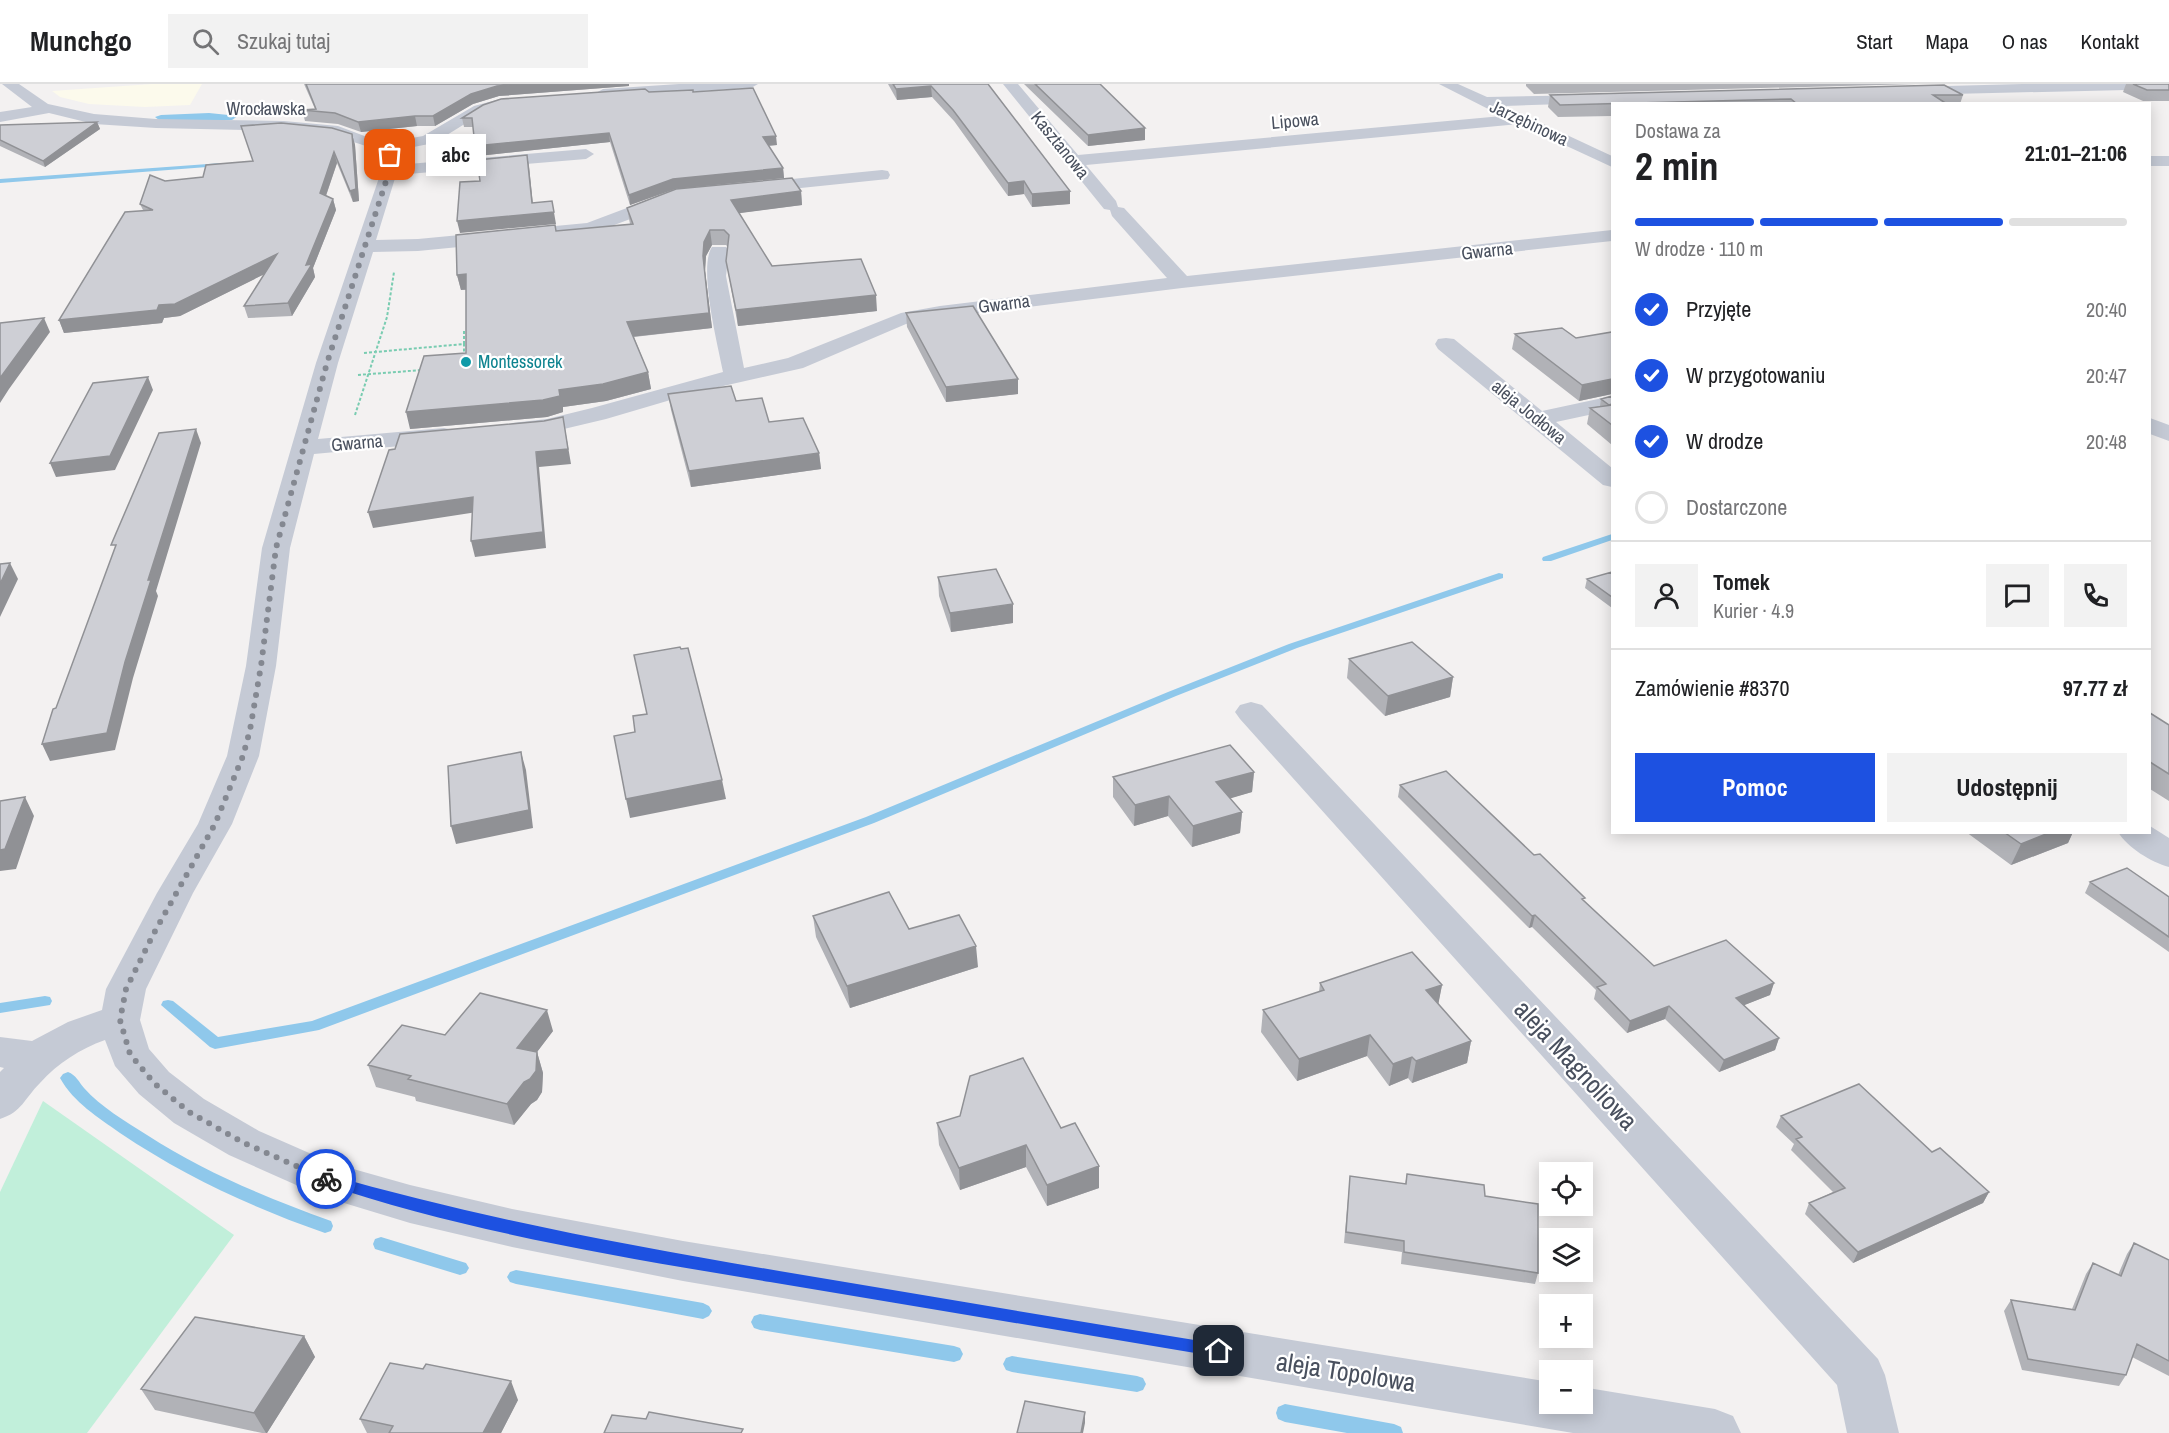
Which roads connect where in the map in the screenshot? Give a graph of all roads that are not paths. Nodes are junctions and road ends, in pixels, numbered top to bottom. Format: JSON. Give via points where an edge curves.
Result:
{"nodes":[{"id":1,"x":9,"y":84,"type":"edge"},
{"id":2,"x":751,"y":84,"type":"edge"},
{"id":3,"x":1011,"y":84,"type":"edge"},
{"id":4,"x":1446,"y":84,"type":"edge"},
{"id":5,"x":2169,"y":85,"type":"edge"},
{"id":6,"x":1890,"y":92,"type":"edge"},
{"id":7,"x":585,"y":94,"type":"edge"},
{"id":8,"x":1604,"y":99,"type":"edge"},
{"id":9,"x":518,"y":100,"type":"edge"},
{"id":10,"x":1485,"y":102,"type":"junction"},
{"id":11,"x":53,"y":108,"type":"junction"},
{"id":12,"x":216,"y":109,"type":"dead end"},
{"id":13,"x":0,"y":117,"type":"edge"},
{"id":14,"x":1522,"y":119,"type":"junction"},
{"id":15,"x":360,"y":120,"type":"edge"},
{"id":16,"x":586,"y":154,"type":"dead end"},
{"id":17,"x":388,"y":159,"type":"junction"},
{"id":18,"x":1072,"y":161,"type":"junction"},
{"id":19,"x":2151,"y":161,"type":"edge"},
{"id":20,"x":2169,"y":161,"type":"edge"},
{"id":21,"x":1611,"y":162,"type":"edge"},
{"id":22,"x":882,"y":175,"type":"dead end"},
{"id":23,"x":738,"y":189,"type":"edge"},
{"id":24,"x":685,"y":195,"type":"edge"},
{"id":25,"x":1611,"y":236,"type":"edge"},
{"id":26,"x":366,"y":246,"type":"junction"},
{"id":27,"x":719,"y":251,"type":"edge"},
{"id":28,"x":1182,"y":282,"type":"junction"},
{"id":29,"x":1446,"y":344,"type":"dead end"},
{"id":30,"x":735,"y":378,"type":"junction"},
{"id":31,"x":1611,"y":402,"type":"edge"},
{"id":32,"x":1537,"y":419,"type":"junction"},
{"id":33,"x":2169,"y":421,"type":"edge"},
{"id":34,"x":2151,"y":423,"type":"edge"},
{"id":35,"x":2151,"y":424,"type":"edge"},
{"id":36,"x":503,"y":430,"type":"edge"},
{"id":37,"x":460,"y":434,"type":"edge"},
{"id":38,"x":2169,"y":434,"type":"edge"},
{"id":39,"x":303,"y":448,"type":"junction"},
{"id":40,"x":1611,"y":479,"type":"edge"},
{"id":41,"x":1251,"y":712,"type":"dead end"},
{"id":42,"x":2138,"y":834,"type":"edge"},
{"id":43,"x":2169,"y":855,"type":"edge"},
{"id":44,"x":120,"y":1020,"type":"junction"},
{"id":45,"x":0,"y":1052,"type":"edge"},
{"id":46,"x":39,"y":1058,"type":"junction"},
{"id":47,"x":0,"y":1103,"type":"edge"},
{"id":48,"x":1715,"y":1433,"type":"edge"},
{"id":49,"x":1873,"y":1433,"type":"edge"}],
"edges":[{"from":1,"to":11,"type":"street","name":"Wrocławska","via":[[24,98]]},
{"from":2,"to":7,"type":"street"},
{"from":3,"to":18,"type":"street","name":"Kasztanowa"},
{"from":4,"to":10,"type":"street","name":"Jarzębinowa"},
{"from":5,"to":6,"type":"street"},
{"from":8,"to":10,"type":"street"},
{"from":9,"to":17,"type":"street","via":[[479,109]]},
{"from":10,"to":14,"type":"street","name":"Jarzębinowa"},
{"from":11,"to":12,"type":"street","name":"Wrocławska","via":[[114,112]]},
{"from":11,"to":13,"type":"street"},
{"from":14,"to":18,"type":"street","name":"Lipowa"},
{"from":14,"to":21,"type":"street","name":"Jarzębinowa"},
{"from":15,"to":17,"type":"street","via":[[373,130]]},
{"from":16,"to":17,"type":"street"},
{"from":17,"to":26,"type":"street"},
{"from":18,"to":28,"type":"street","name":"Kasztanowa"},
{"from":19,"to":20,"type":"street"},
{"from":22,"to":23,"type":"street"},
{"from":24,"to":26,"type":"street","via":[[638,208],[590,228]]},
{"from":25,"to":28,"type":"street","name":"Gwarna"},
{"from":26,"to":39,"type":"street"},
{"from":27,"to":30,"type":"street","via":[[716,276]]},
{"from":28,"to":30,"type":"street","name":"Gwarna","via":[[901,319],[795,363]]},
{"from":29,"to":32,"type":"street","name":"aleja Jodłowa"},
{"from":30,"to":36,"type":"street","name":"Gwarna","via":[[547,426]]},
{"from":31,"to":32,"type":"street"},
{"from":32,"to":40,"type":"street","name":"aleja Jodłowa"},
{"from":33,"to":34,"type":"street"},
{"from":35,"to":38,"type":"street"},
{"from":37,"to":39,"type":"street","name":"Gwarna"},
{"from":39,"to":44,"type":"street","via":[[276,548],[261,666],[243,756],[215,824],[126,989]]},
{"from":41,"to":49,"type":"street","name":"aleja Magnoliowa","via":[[1860,1374]]},
{"from":42,"to":43,"type":"street"},
{"from":44,"to":46,"type":"street","via":[[88,1028]]},
{"from":44,"to":48,"type":"street","name":"aleja Topolowa","via":[[130,1054],[154,1083],[189,1112],[244,1143],[321,1178],[410,1204],[683,1262]]},
{"from":45,"to":46,"type":"street"},
{"from":46,"to":47,"type":"street","via":[[15,1080]]}]}
